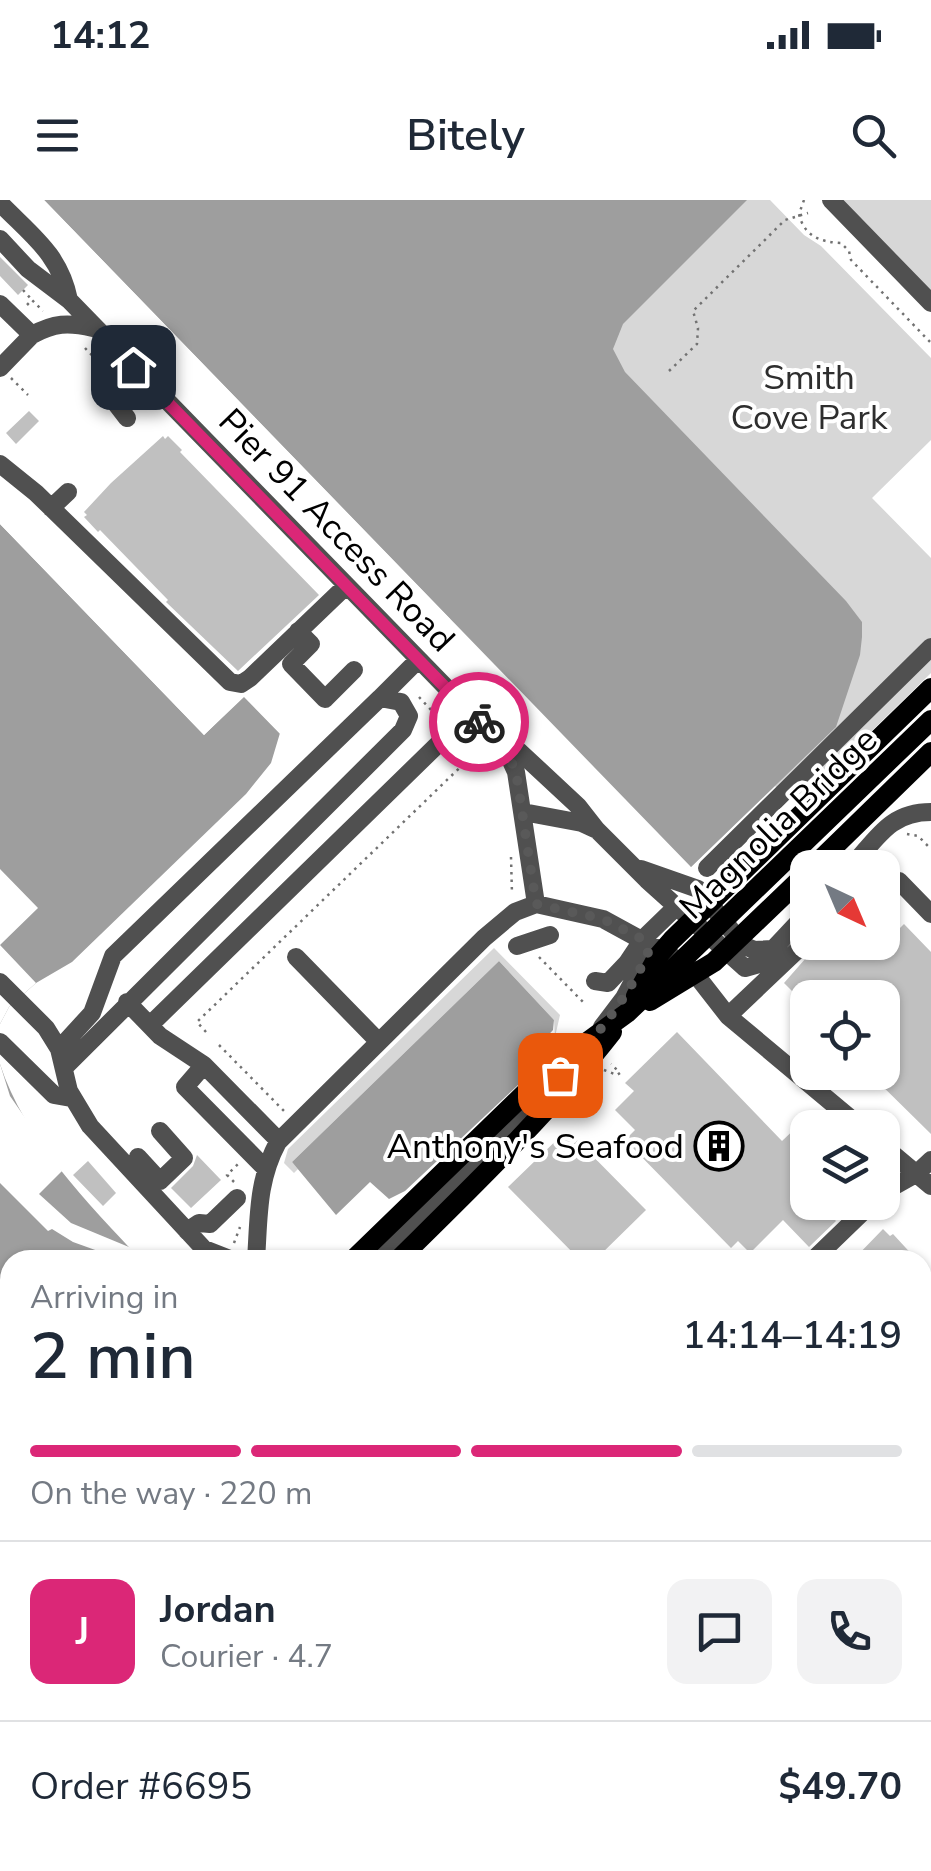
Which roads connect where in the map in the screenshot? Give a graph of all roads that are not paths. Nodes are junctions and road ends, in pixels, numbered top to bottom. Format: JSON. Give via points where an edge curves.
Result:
{"nodes":[{"id":1,"x":832,"y":200,"type":"edge"},
{"id":2,"x":0,"y":203,"type":"edge"},
{"id":3,"x":0,"y":239,"type":"edge"},
{"id":4,"x":70,"y":300,"type":"junction"},
{"id":5,"x":931,"y":303,"type":"edge"},
{"id":6,"x":0,"y":304,"type":"edge"},
{"id":7,"x":96,"y":328,"type":"junction"},
{"id":8,"x":32,"y":335,"type":"junction"},
{"id":9,"x":133,"y":367,"type":"junction"},
{"id":10,"x":6,"y":373,"type":"edge"},
{"id":11,"x":128,"y":418,"type":"dead end"},
{"id":12,"x":0,"y":464,"type":"edge"},
{"id":13,"x":68,"y":492,"type":"dead end"},
{"id":14,"x":52,"y":508,"type":"junction"},
{"id":15,"x":346,"y":586,"type":"junction"},
{"id":16,"x":298,"y":631,"type":"junction"},
{"id":17,"x":931,"y":647,"type":"edge"},
{"id":18,"x":418,"y":660,"type":"junction"},
{"id":19,"x":354,"y":670,"type":"dead end"},
{"id":20,"x":926,"y":693,"type":"edge"},
{"id":21,"x":380,"y":698,"type":"junction"},
{"id":22,"x":470,"y":712,"type":"junction"},
{"id":23,"x":931,"y":720,"type":"edge"},
{"id":24,"x":490,"y":733,"type":"junction"},
{"id":25,"x":931,"y":752,"type":"edge"},
{"id":26,"x":523,"y":812,"type":"junction"},
{"id":27,"x":929,"y":814,"type":"edge"},
{"id":28,"x":596,"y":829,"type":"junction"},
{"id":29,"x":831,"y":850,"type":"edge"},
{"id":30,"x":867,"y":850,"type":"edge"},
{"id":31,"x":635,"y":868,"type":"junction"},
{"id":32,"x":707,"y":868,"type":"dead end"},
{"id":33,"x":900,"y":882,"type":"edge"},
{"id":34,"x":790,"y":889,"type":"edge"},
{"id":35,"x":536,"y":904,"type":"junction"},
{"id":36,"x":676,"y":907,"type":"junction"},
{"id":37,"x":931,"y":914,"type":"edge"},
{"id":38,"x":790,"y":931,"type":"edge"},
{"id":39,"x":550,"y":935,"type":"dead end"},
{"id":40,"x":642,"y":939,"type":"junction"},
{"id":41,"x":526,"y":949,"type":"road end"},
{"id":42,"x":773,"y":949,"type":"junction"},
{"id":43,"x":296,"y":957,"type":"dead end"},
{"id":44,"x":790,"y":957,"type":"edge"},
{"id":45,"x":594,"y":981,"type":"dead end"},
{"id":46,"x":0,"y":982,"type":"edge"},
{"id":47,"x":127,"y":1002,"type":"junction"},
{"id":48,"x":626,"y":1013,"type":"junction"},
{"id":49,"x":728,"y":1016,"type":"junction"},
{"id":50,"x":150,"y":1025,"type":"junction"},
{"id":51,"x":0,"y":1042,"type":"edge"},
{"id":52,"x":378,"y":1042,"type":"junction"},
{"id":53,"x":62,"y":1058,"type":"junction"},
{"id":54,"x":204,"y":1065,"type":"junction"},
{"id":55,"x":72,"y":1098,"type":"junction"},
{"id":56,"x":840,"y":1110,"type":"edge"},
{"id":57,"x":160,"y":1131,"type":"dead end"},
{"id":58,"x":279,"y":1141,"type":"junction"},
{"id":59,"x":138,"y":1156,"type":"dead end"},
{"id":60,"x":900,"y":1160,"type":"edge"},
{"id":61,"x":931,"y":1160,"type":"edge"},
{"id":62,"x":264,"y":1167,"type":"junction"},
{"id":63,"x":924,"y":1180,"type":"edge"},
{"id":64,"x":155,"y":1186,"type":"junction"},
{"id":65,"x":900,"y":1187,"type":"edge"},
{"id":66,"x":237,"y":1198,"type":"dead end"},
{"id":67,"x":854,"y":1220,"type":"edge"},
{"id":68,"x":187,"y":1231,"type":"junction"},
{"id":69,"x":207,"y":1250,"type":"edge"},
{"id":70,"x":257,"y":1250,"type":"edge"},
{"id":71,"x":363,"y":1250,"type":"edge"},
{"id":72,"x":384,"y":1250,"type":"edge"},
{"id":73,"x":408,"y":1250,"type":"edge"},
{"id":74,"x":823,"y":1250,"type":"edge"}],
"edges":[{"from":1,"to":5,"type":"street"},
{"from":2,"to":4,"type":"street","name":"Pier 91 Access Road","via":[[51,254]]},
{"from":3,"to":4,"type":"street","name":"Pier 91 Access Road"},
{"from":4,"to":7,"type":"street","name":"Pier 91 Access Road"},
{"from":6,"to":8,"type":"street"},
{"from":7,"to":8,"type":"street","via":[[53,324]]},
{"from":7,"to":9,"type":"street","name":"Pier 91 Access Road"},
{"from":8,"to":10,"type":"street"},
{"from":9,"to":11,"type":"street","via":[[107,392]]},
{"from":9,"to":15,"type":"street","name":"Pier 91 Access Road"},
{"from":12,"to":14,"type":"street"},
{"from":13,"to":14,"type":"street"},
{"from":14,"to":16,"type":"street","via":[[230,682],[250,678]]},
{"from":15,"to":16,"type":"street"},
{"from":15,"to":18,"type":"street","name":"Pier 91 Access Road"},
{"from":16,"to":19,"type":"street","via":[[311,644],[291,664],[325,699]]},
{"from":17,"to":32,"type":"street"},
{"from":18,"to":21,"type":"street"},
{"from":18,"to":22,"type":"street","name":"Pier 91 Access Road"},
{"from":20,"to":48,"type":"main road","via":[[672,940]]},
{"from":21,"to":47,"type":"street","via":[[394,698],[406,708],[403,730]]},
{"from":21,"to":53,"type":"street","via":[[113,956],[92,1013]]},
{"from":22,"to":24,"type":"street","name":"Pier 91 Access Road"},
{"from":22,"to":50,"type":"street"},
{"from":23,"to":48,"type":"main road","name":"Magnolia Bridge"},
{"from":24,"to":26,"type":"street","name":"Pier 91 Access Road","via":[[510,757]]},
{"from":24,"to":28,"type":"street","via":[[520,752]]},
{"from":25,"to":29,"type":"main road"},
{"from":26,"to":28,"type":"street"},
{"from":26,"to":35,"type":"street","name":"Pier 91 Access Road"},
{"from":27,"to":30,"type":"street","via":[[896,818]]},
{"from":28,"to":31,"type":"street"},
{"from":31,"to":36,"type":"street"},
{"from":31,"to":42,"type":"street","via":[[698,888],[744,945]]},
{"from":33,"to":37,"type":"street"},
{"from":34,"to":48,"type":"main road","via":[[714,962]]},
{"from":35,"to":40,"type":"street","via":[[603,919]]},
{"from":35,"to":52,"type":"street","via":[[484,938]]},
{"from":36,"to":40,"type":"street"},
{"from":36,"to":42,"type":"street","via":[[745,968]]},
{"from":38,"to":42,"type":"street"},
{"from":39,"to":41,"type":"street"},
{"from":40,"to":45,"type":"street","via":[[608,983]]},
{"from":40,"to":49,"type":"street","via":[[689,966]]},
{"from":40,"to":72,"type":"street","via":[[648,953],[589,1044]]},
{"from":43,"to":52,"type":"street"},
{"from":44,"to":49,"type":"street"},
{"from":46,"to":53,"type":"street","via":[[46,1028]]},
{"from":47,"to":50,"type":"street"},
{"from":47,"to":53,"type":"street"},
{"from":48,"to":71,"type":"main road","name":"Magnolia Bridge","via":[[550,1069]]},
{"from":48,"to":73,"type":"main road","name":"Magnolia Bridge","via":[[490,1170]]},
{"from":49,"to":56,"type":"street"},
{"from":50,"to":54,"type":"street"},
{"from":51,"to":55,"type":"street","via":[[54,1094]]},
{"from":52,"to":58,"type":"street"},
{"from":53,"to":55,"type":"street"},
{"from":54,"to":58,"type":"street"},
{"from":54,"to":62,"type":"street","via":[[184,1087]]},
{"from":55,"to":64,"type":"street","via":[[90,1126]]},
{"from":57,"to":64,"type":"street","via":[[184,1158]]},
{"from":58,"to":62,"type":"street"},
{"from":59,"to":64,"type":"street"},
{"from":60,"to":63,"type":"street"},
{"from":61,"to":63,"type":"street"},
{"from":62,"to":70,"type":"street"},
{"from":63,"to":65,"type":"street"},
{"from":64,"to":68,"type":"street"},
{"from":66,"to":68,"type":"street","via":[[210,1224],[199,1222]]},
{"from":67,"to":74,"type":"street"},
{"from":68,"to":69,"type":"street"}]}
